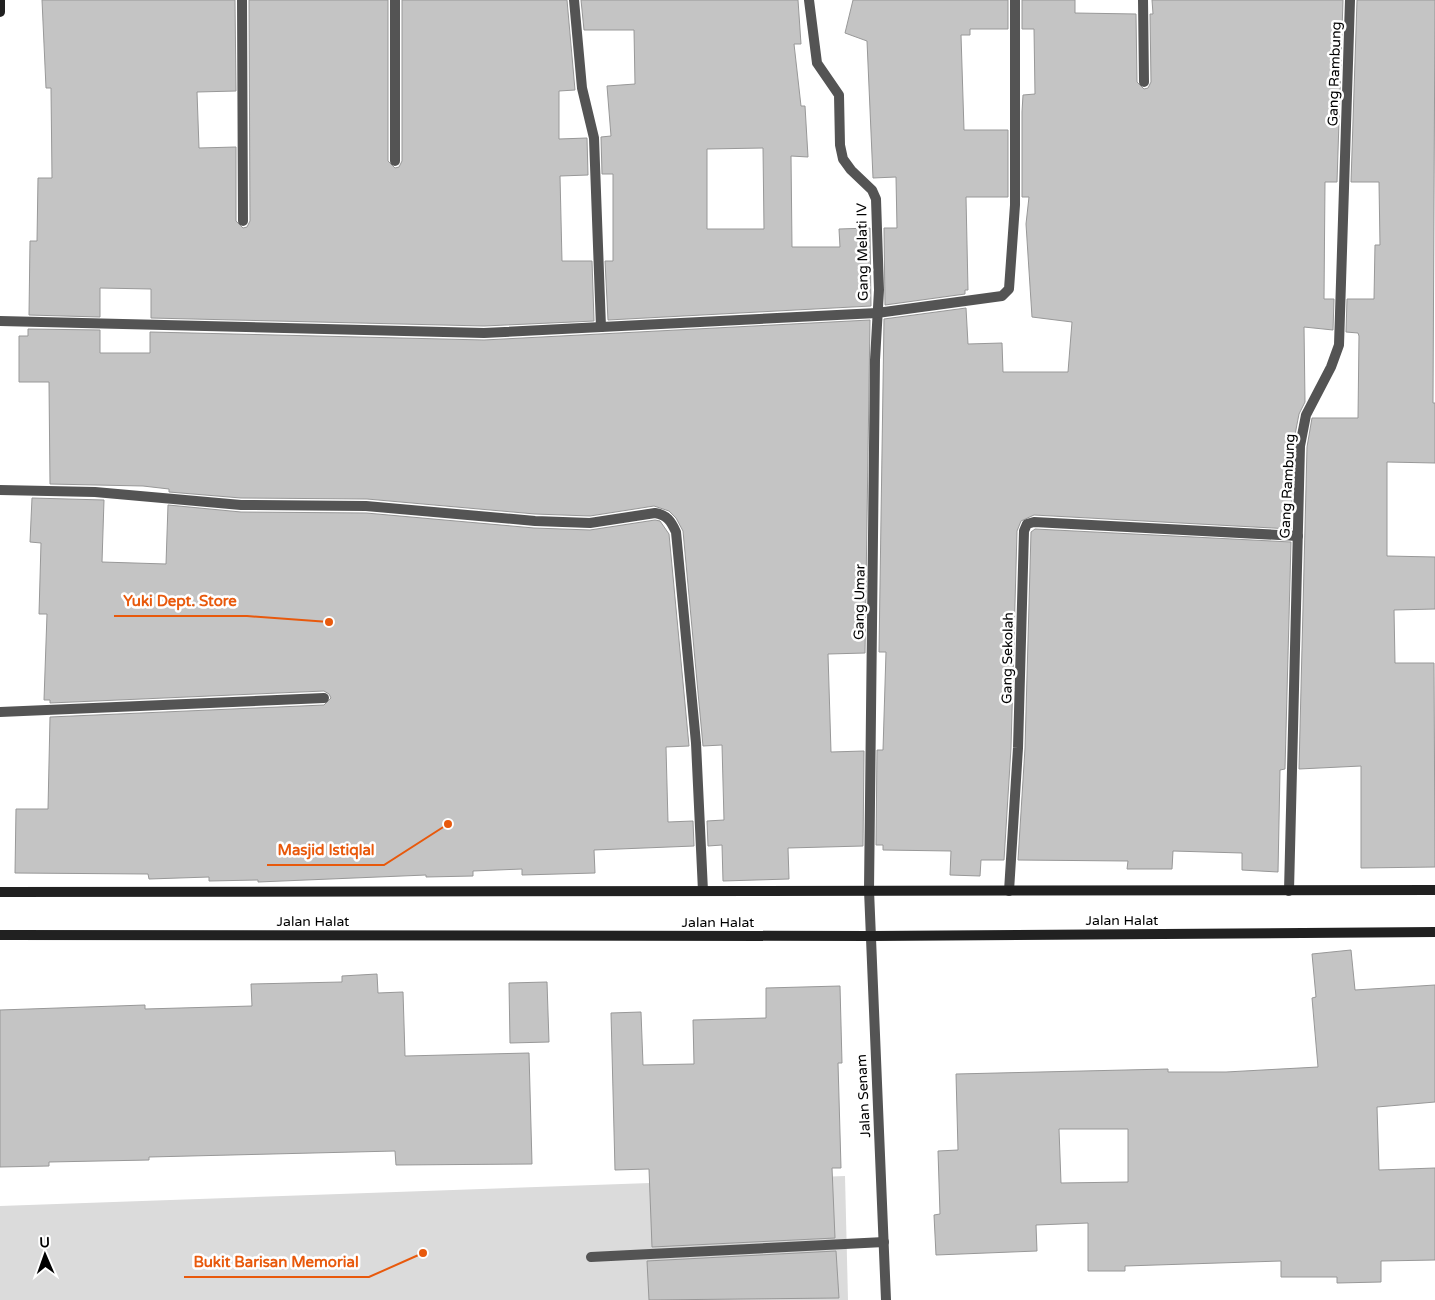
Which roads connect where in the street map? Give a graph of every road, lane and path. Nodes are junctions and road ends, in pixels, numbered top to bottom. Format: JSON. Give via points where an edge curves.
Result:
{"nodes":[{"id":1,"x":0,"y":0,"type":"edge"},
{"id":2,"x":242,"y":0,"type":"edge"},
{"id":3,"x":396,"y":0,"type":"edge"},
{"id":4,"x":574,"y":0,"type":"edge"},
{"id":5,"x":809,"y":0,"type":"edge"},
{"id":6,"x":1015,"y":0,"type":"edge"},
{"id":7,"x":1143,"y":0,"type":"edge"},
{"id":8,"x":1350,"y":0,"type":"edge"},
{"id":9,"x":0,"y":12,"type":"edge"},
{"id":10,"x":1144,"y":82,"type":"dead end"},
{"id":11,"x":395,"y":161,"type":"dead end"},
{"id":12,"x":243,"y":221,"type":"dead end"},
{"id":13,"x":877,"y":313,"type":"junction"},
{"id":14,"x":0,"y":321,"type":"edge"},
{"id":15,"x":601,"y":327,"type":"junction"},
{"id":16,"x":0,"y":490,"type":"edge"},
{"id":17,"x":1298,"y":536,"type":"junction"},
{"id":18,"x":324,"y":698,"type":"dead end"},
{"id":19,"x":0,"y":712,"type":"edge"},
{"id":20,"x":702,"y":890,"type":"junction"},
{"id":21,"x":869,"y":890,"type":"junction"},
{"id":22,"x":1435,"y":890,"type":"edge"},
{"id":23,"x":1009,"y":891,"type":"junction"},
{"id":24,"x":1289,"y":891,"type":"junction"},
{"id":25,"x":0,"y":892,"type":"edge"},
{"id":26,"x":1435,"y":932,"type":"edge"},
{"id":27,"x":0,"y":935,"type":"edge"},
{"id":28,"x":871,"y":936,"type":"junction"},
{"id":29,"x":884,"y":1242,"type":"junction"},
{"id":30,"x":591,"y":1257,"type":"dead end"},
{"id":31,"x":886,"y":1300,"type":"edge"}],
"edges":[{"from":1,"to":9,"type":"main road"},
{"from":2,"to":12,"type":"street"},
{"from":3,"to":11,"type":"street"},
{"from":4,"to":15,"type":"street","via":[[582,88],[594,133]]},
{"from":5,"to":13,"type":"street","name":"Gang Melati IV","via":[[817,63],[839,95],[843,159],[872,190],[876,199]]},
{"from":6,"to":13,"type":"street","via":[[1014,205],[1009,289],[1002,296]]},
{"from":7,"to":10,"type":"street"},
{"from":8,"to":17,"type":"street","name":"Gang Rambung","via":[[1339,345],[1306,415],[1300,446]]},
{"from":13,"to":15,"type":"street"},
{"from":13,"to":21,"type":"street","name":"Gang Umar"},
{"from":14,"to":15,"type":"street","via":[[484,333]]},
{"from":16,"to":20,"type":"street","via":[[96,492],[241,504],[366,506],[590,523],[665,514],[676,532],[696,743]]},
{"from":17,"to":23,"type":"street","name":"Gang Sekolah","via":[[1123,525],[1027,524],[1024,531],[1018,748]]},
{"from":17,"to":24,"type":"street","name":"Gang Rambung"},
{"from":18,"to":19,"type":"street"},
{"from":20,"to":21,"type":"main road","name":"Jalan Halat"},
{"from":20,"to":25,"type":"main road","name":"Jalan Halat"},
{"from":21,"to":23,"type":"main road","name":"Jalan Halat"},
{"from":21,"to":28,"type":"street","name":"Jalan Senam"},
{"from":22,"to":24,"type":"main road","name":"Jalan Halat"},
{"from":23,"to":24,"type":"main road","name":"Jalan Halat"},
{"from":26,"to":28,"type":"main road","name":"Jalan Halat"},
{"from":27,"to":28,"type":"main road","name":"Jalan Halat"},
{"from":28,"to":29,"type":"street","name":"Jalan Senam"},
{"from":29,"to":30,"type":"street"},
{"from":29,"to":31,"type":"street","name":"Jalan Senam"}]}
